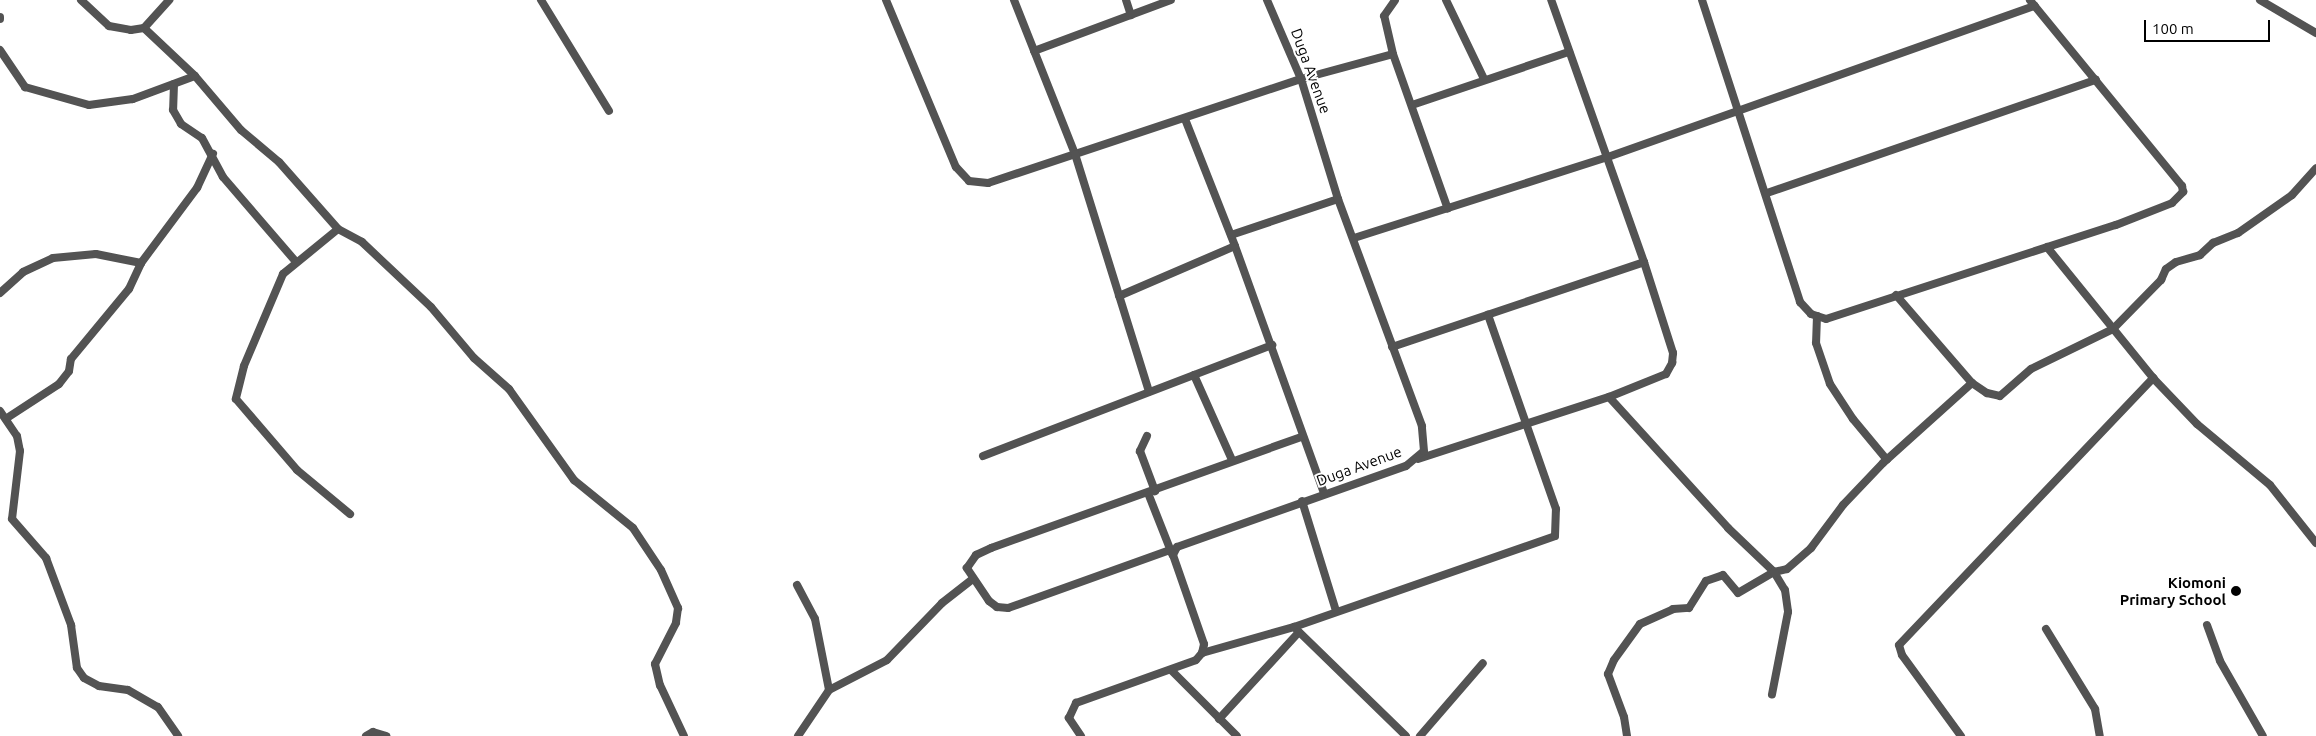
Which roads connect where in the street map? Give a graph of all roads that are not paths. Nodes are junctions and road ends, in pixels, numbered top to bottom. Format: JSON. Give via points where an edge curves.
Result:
{"nodes":[{"id":1,"x":81,"y":0,"type":"edge"},
{"id":2,"x":169,"y":0,"type":"edge"},
{"id":3,"x":541,"y":0,"type":"edge"},
{"id":4,"x":886,"y":0,"type":"edge"},
{"id":5,"x":1014,"y":0,"type":"edge"},
{"id":6,"x":1126,"y":0,"type":"edge"},
{"id":7,"x":1171,"y":0,"type":"edge"},
{"id":8,"x":1267,"y":0,"type":"edge"},
{"id":9,"x":1395,"y":0,"type":"edge"},
{"id":10,"x":1446,"y":0,"type":"edge"},
{"id":11,"x":1551,"y":0,"type":"edge"},
{"id":12,"x":1702,"y":0,"type":"edge"},
{"id":13,"x":2260,"y":0,"type":"edge"},
{"id":14,"x":2032,"y":3,"type":"edge"},
{"id":15,"x":1131,"y":15,"type":"junction"},
{"id":16,"x":144,"y":28,"type":"junction"},
{"id":17,"x":2316,"y":33,"type":"edge"},
{"id":18,"x":0,"y":50,"type":"edge"},
{"id":19,"x":1034,"y":51,"type":"junction"},
{"id":20,"x":1569,"y":52,"type":"junction"},
{"id":21,"x":1393,"y":54,"type":"junction"},
{"id":22,"x":195,"y":76,"type":"junction"},
{"id":23,"x":1484,"y":79,"type":"junction"},
{"id":24,"x":1301,"y":80,"type":"junction"},
{"id":25,"x":2096,"y":80,"type":"junction"},
{"id":26,"x":174,"y":84,"type":"junction"},
{"id":27,"x":1412,"y":105,"type":"junction"},
{"id":28,"x":1738,"y":108,"type":"junction"},
{"id":29,"x":609,"y":112,"type":"dead end"},
{"id":30,"x":1184,"y":119,"type":"junction"},
{"id":31,"x":213,"y":154,"type":"junction"},
{"id":32,"x":1075,"y":154,"type":"junction"},
{"id":33,"x":1605,"y":158,"type":"junction"},
{"id":34,"x":2316,"y":168,"type":"edge"},
{"id":35,"x":1767,"y":193,"type":"junction"},
{"id":36,"x":1338,"y":199,"type":"junction"},
{"id":37,"x":1448,"y":209,"type":"junction"},
{"id":38,"x":338,"y":229,"type":"junction"},
{"id":39,"x":1231,"y":235,"type":"junction"},
{"id":40,"x":1354,"y":238,"type":"junction"},
{"id":41,"x":1235,"y":246,"type":"junction"},
{"id":42,"x":2047,"y":247,"type":"junction"},
{"id":43,"x":296,"y":262,"type":"junction"},
{"id":44,"x":1644,"y":262,"type":"junction"},
{"id":45,"x":141,"y":263,"type":"junction"},
{"id":46,"x":0,"y":293,"type":"edge"},
{"id":47,"x":1896,"y":295,"type":"junction"},
{"id":48,"x":1119,"y":296,"type":"junction"},
{"id":49,"x":1488,"y":315,"type":"junction"},
{"id":50,"x":1817,"y":316,"type":"junction"},
{"id":51,"x":2113,"y":329,"type":"junction"},
{"id":52,"x":1272,"y":345,"type":"junction"},
{"id":53,"x":1392,"y":347,"type":"junction"},
{"id":54,"x":1194,"y":375,"type":"junction"},
{"id":55,"x":2153,"y":378,"type":"junction"},
{"id":56,"x":1972,"y":383,"type":"junction"},
{"id":57,"x":1150,"y":392,"type":"junction"},
{"id":58,"x":1609,"y":396,"type":"junction"},
{"id":59,"x":0,"y":411,"type":"edge"},
{"id":60,"x":7,"y":418,"type":"junction"},
{"id":61,"x":1527,"y":426,"type":"junction"},
{"id":62,"x":1147,"y":436,"type":"dead end"},
{"id":63,"x":1303,"y":436,"type":"junction"},
{"id":64,"x":983,"y":456,"type":"dead end"},
{"id":65,"x":1417,"y":459,"type":"junction"},
{"id":66,"x":1232,"y":460,"type":"junction"},
{"id":67,"x":1886,"y":460,"type":"junction"},
{"id":68,"x":1152,"y":492,"type":"junction"},
{"id":69,"x":1324,"y":493,"type":"junction"},
{"id":70,"x":1302,"y":501,"type":"junction"},
{"id":71,"x":350,"y":514,"type":"dead end"},
{"id":72,"x":2316,"y":543,"type":"edge"},
{"id":73,"x":1171,"y":553,"type":"junction"},
{"id":74,"x":1774,"y":572,"type":"junction"},
{"id":75,"x":973,"y":579,"type":"junction"},
{"id":76,"x":797,"y":585,"type":"dead end"},
{"id":77,"x":1336,"y":611,"type":"junction"},
{"id":78,"x":2207,"y":625,"type":"dead end"},
{"id":79,"x":2046,"y":629,"type":"dead end"},
{"id":80,"x":1296,"y":630,"type":"junction"},
{"id":81,"x":1202,"y":653,"type":"junction"},
{"id":82,"x":1483,"y":662,"type":"dead end"},
{"id":83,"x":1171,"y":670,"type":"junction"},
{"id":84,"x":829,"y":690,"type":"junction"},
{"id":85,"x":1772,"y":694,"type":"dead end"},
{"id":86,"x":1219,"y":719,"type":"junction"},
{"id":87,"x":178,"y":736,"type":"edge"},
{"id":88,"x":366,"y":736,"type":"edge"},
{"id":89,"x":386,"y":736,"type":"edge"},
{"id":90,"x":684,"y":736,"type":"edge"},
{"id":91,"x":798,"y":736,"type":"edge"},
{"id":92,"x":1080,"y":736,"type":"edge"},
{"id":93,"x":1237,"y":736,"type":"edge"},
{"id":94,"x":1406,"y":736,"type":"edge"},
{"id":95,"x":1420,"y":736,"type":"edge"},
{"id":96,"x":1627,"y":736,"type":"edge"},
{"id":97,"x":1961,"y":736,"type":"edge"},
{"id":98,"x":2100,"y":736,"type":"edge"},
{"id":99,"x":2263,"y":736,"type":"edge"}],
"edges":[{"from":1,"to":16,"type":"street","via":[[109,26],[122,30]]},
{"from":2,"to":16,"type":"street"},
{"from":3,"to":29,"type":"street"},
{"from":4,"to":32,"type":"street","via":[[956,166],[969,181],[988,182]]},
{"from":5,"to":19,"type":"street"},
{"from":6,"to":15,"type":"street"},
{"from":7,"to":15,"type":"street"},
{"from":8,"to":24,"type":"street","name":"Duga Avenue"},
{"from":9,"to":21,"type":"street","via":[[1384,16]]},
{"from":10,"to":23,"type":"street"},
{"from":11,"to":20,"type":"street"},
{"from":12,"to":28,"type":"street"},
{"from":13,"to":17,"type":"street"},
{"from":14,"to":25,"type":"street"},
{"from":14,"to":28,"type":"street"},
{"from":15,"to":19,"type":"street"},
{"from":16,"to":22,"type":"street"},
{"from":18,"to":26,"type":"street","via":[[25,87],[89,105],[133,99]]},
{"from":19,"to":32,"type":"street"},
{"from":20,"to":23,"type":"street"},
{"from":20,"to":33,"type":"street"},
{"from":21,"to":24,"type":"street"},
{"from":21,"to":27,"type":"street"},
{"from":22,"to":26,"type":"street"},
{"from":22,"to":38,"type":"street","via":[[241,130],[279,162]]},
{"from":23,"to":27,"type":"street"},
{"from":24,"to":30,"type":"street"},
{"from":24,"to":36,"type":"street","name":"Duga Avenue"},
{"from":25,"to":35,"type":"street"},
{"from":25,"to":42,"type":"street","via":[[2184,192],[2172,203]]},
{"from":26,"to":31,"type":"street","via":[[173,110],[180,124],[202,138]]},
{"from":27,"to":37,"type":"street"},
{"from":28,"to":33,"type":"street"},
{"from":28,"to":35,"type":"street"},
{"from":30,"to":32,"type":"street"},
{"from":30,"to":39,"type":"street"},
{"from":31,"to":43,"type":"street","via":[[223,177]]},
{"from":31,"to":45,"type":"street","via":[[197,188]]},
{"from":32,"to":48,"type":"street"},
{"from":33,"to":37,"type":"street"},
{"from":33,"to":44,"type":"street"},
{"from":34,"to":51,"type":"street","via":[[2292,195],[2238,232],[2213,243],[2200,255],[2176,262],[2166,269],[2162,280]]},
{"from":35,"to":50,"type":"street","via":[[1800,302]]},
{"from":36,"to":39,"type":"street"},
{"from":36,"to":40,"type":"street","name":"Duga Avenue"},
{"from":37,"to":40,"type":"street"},
{"from":38,"to":43,"type":"street"},
{"from":38,"to":90,"type":"street","via":[[362,242],[431,308],[474,358],[509,389],[574,480],[633,528],[661,570],[678,608],[676,623],[655,664],[660,685]]},
{"from":39,"to":41,"type":"street"},
{"from":40,"to":53,"type":"street","name":"Duga Avenue"},
{"from":41,"to":48,"type":"street"},
{"from":41,"to":52,"type":"street"},
{"from":42,"to":47,"type":"street"},
{"from":42,"to":51,"type":"street"},
{"from":43,"to":71,"type":"street","via":[[283,274],[244,366],[236,399],[298,470]]},
{"from":44,"to":49,"type":"street"},
{"from":44,"to":58,"type":"street","via":[[1673,353],[1672,363],[1666,374]]},
{"from":45,"to":46,"type":"street","via":[[96,254],[53,258],[24,272]]},
{"from":45,"to":60,"type":"street","via":[[129,289],[78,350],[60,384]]},
{"from":47,"to":50,"type":"street","via":[[1840,316],[1826,319]]},
{"from":47,"to":56,"type":"street"},
{"from":48,"to":57,"type":"street"},
{"from":49,"to":53,"type":"street"},
{"from":49,"to":61,"type":"street"},
{"from":50,"to":67,"type":"street","via":[[1816,343],[1830,384]]},
{"from":51,"to":55,"type":"street"},
{"from":51,"to":56,"type":"street","via":[[2032,369],[2000,396],[1987,393]]},
{"from":52,"to":54,"type":"street"},
{"from":52,"to":63,"type":"street"},
{"from":53,"to":65,"type":"street","name":"Duga Avenue","via":[[1422,426],[1424,451]]},
{"from":54,"to":57,"type":"street"},
{"from":54,"to":66,"type":"street"},
{"from":55,"to":72,"type":"street","via":[[2197,424],[2270,485]]},
{"from":55,"to":97,"type":"street","via":[[1899,644],[1902,655]]},
{"from":56,"to":67,"type":"street"},
{"from":57,"to":64,"type":"street"},
{"from":58,"to":61,"type":"street"},
{"from":58,"to":74,"type":"street","via":[[1728,528]]},
{"from":59,"to":60,"type":"street"},
{"from":60,"to":87,"type":"street","via":[[17,436],[20,451],[12,519],[46,558],[70,626],[78,668],[84,678],[99,686],[128,690],[158,707]]},
{"from":61,"to":65,"type":"street"},
{"from":61,"to":77,"type":"street","via":[[1556,509],[1556,536]]},
{"from":62,"to":68,"type":"street","via":[[1140,451]]},
{"from":63,"to":66,"type":"street"},
{"from":63,"to":69,"type":"street"},
{"from":65,"to":69,"type":"street","name":"Duga Avenue"},
{"from":66,"to":68,"type":"street"},
{"from":67,"to":74,"type":"street","via":[[1843,505],[1811,548],[1787,569]]},
{"from":68,"to":73,"type":"street"},
{"from":68,"to":75,"type":"street","via":[[976,555],[967,568]]},
{"from":69,"to":70,"type":"street","name":"Duga Avenue"},
{"from":70,"to":73,"type":"street","name":"Duga Avenue","via":[[1186,541]]},
{"from":70,"to":77,"type":"street"},
{"from":73,"to":75,"type":"street","via":[[1008,608],[997,607]]},
{"from":73,"to":81,"type":"street","via":[[1204,644]]},
{"from":74,"to":85,"type":"street","via":[[1789,601]]},
{"from":74,"to":96,"type":"street","via":[[1738,593],[1723,575],[1706,582],[1689,608],[1673,609],[1640,624],[1608,674],[1624,717]]},
{"from":75,"to":84,"type":"street","via":[[942,603],[887,660]]},
{"from":76,"to":84,"type":"street","via":[[815,619]]},
{"from":77,"to":80,"type":"street"},
{"from":78,"to":99,"type":"street","via":[[2220,660]]},
{"from":79,"to":98,"type":"street","via":[[2095,709]]},
{"from":80,"to":81,"type":"street"},
{"from":80,"to":86,"type":"street"},
{"from":80,"to":94,"type":"street"},
{"from":81,"to":83,"type":"street","via":[[1196,660]]},
{"from":82,"to":95,"type":"street"},
{"from":83,"to":86,"type":"street"},
{"from":83,"to":92,"type":"street","via":[[1076,703],[1069,718]]},
{"from":84,"to":91,"type":"street"},
{"from":86,"to":93,"type":"street"},
{"from":88,"to":89,"type":"street","via":[[373,732]]}]}
